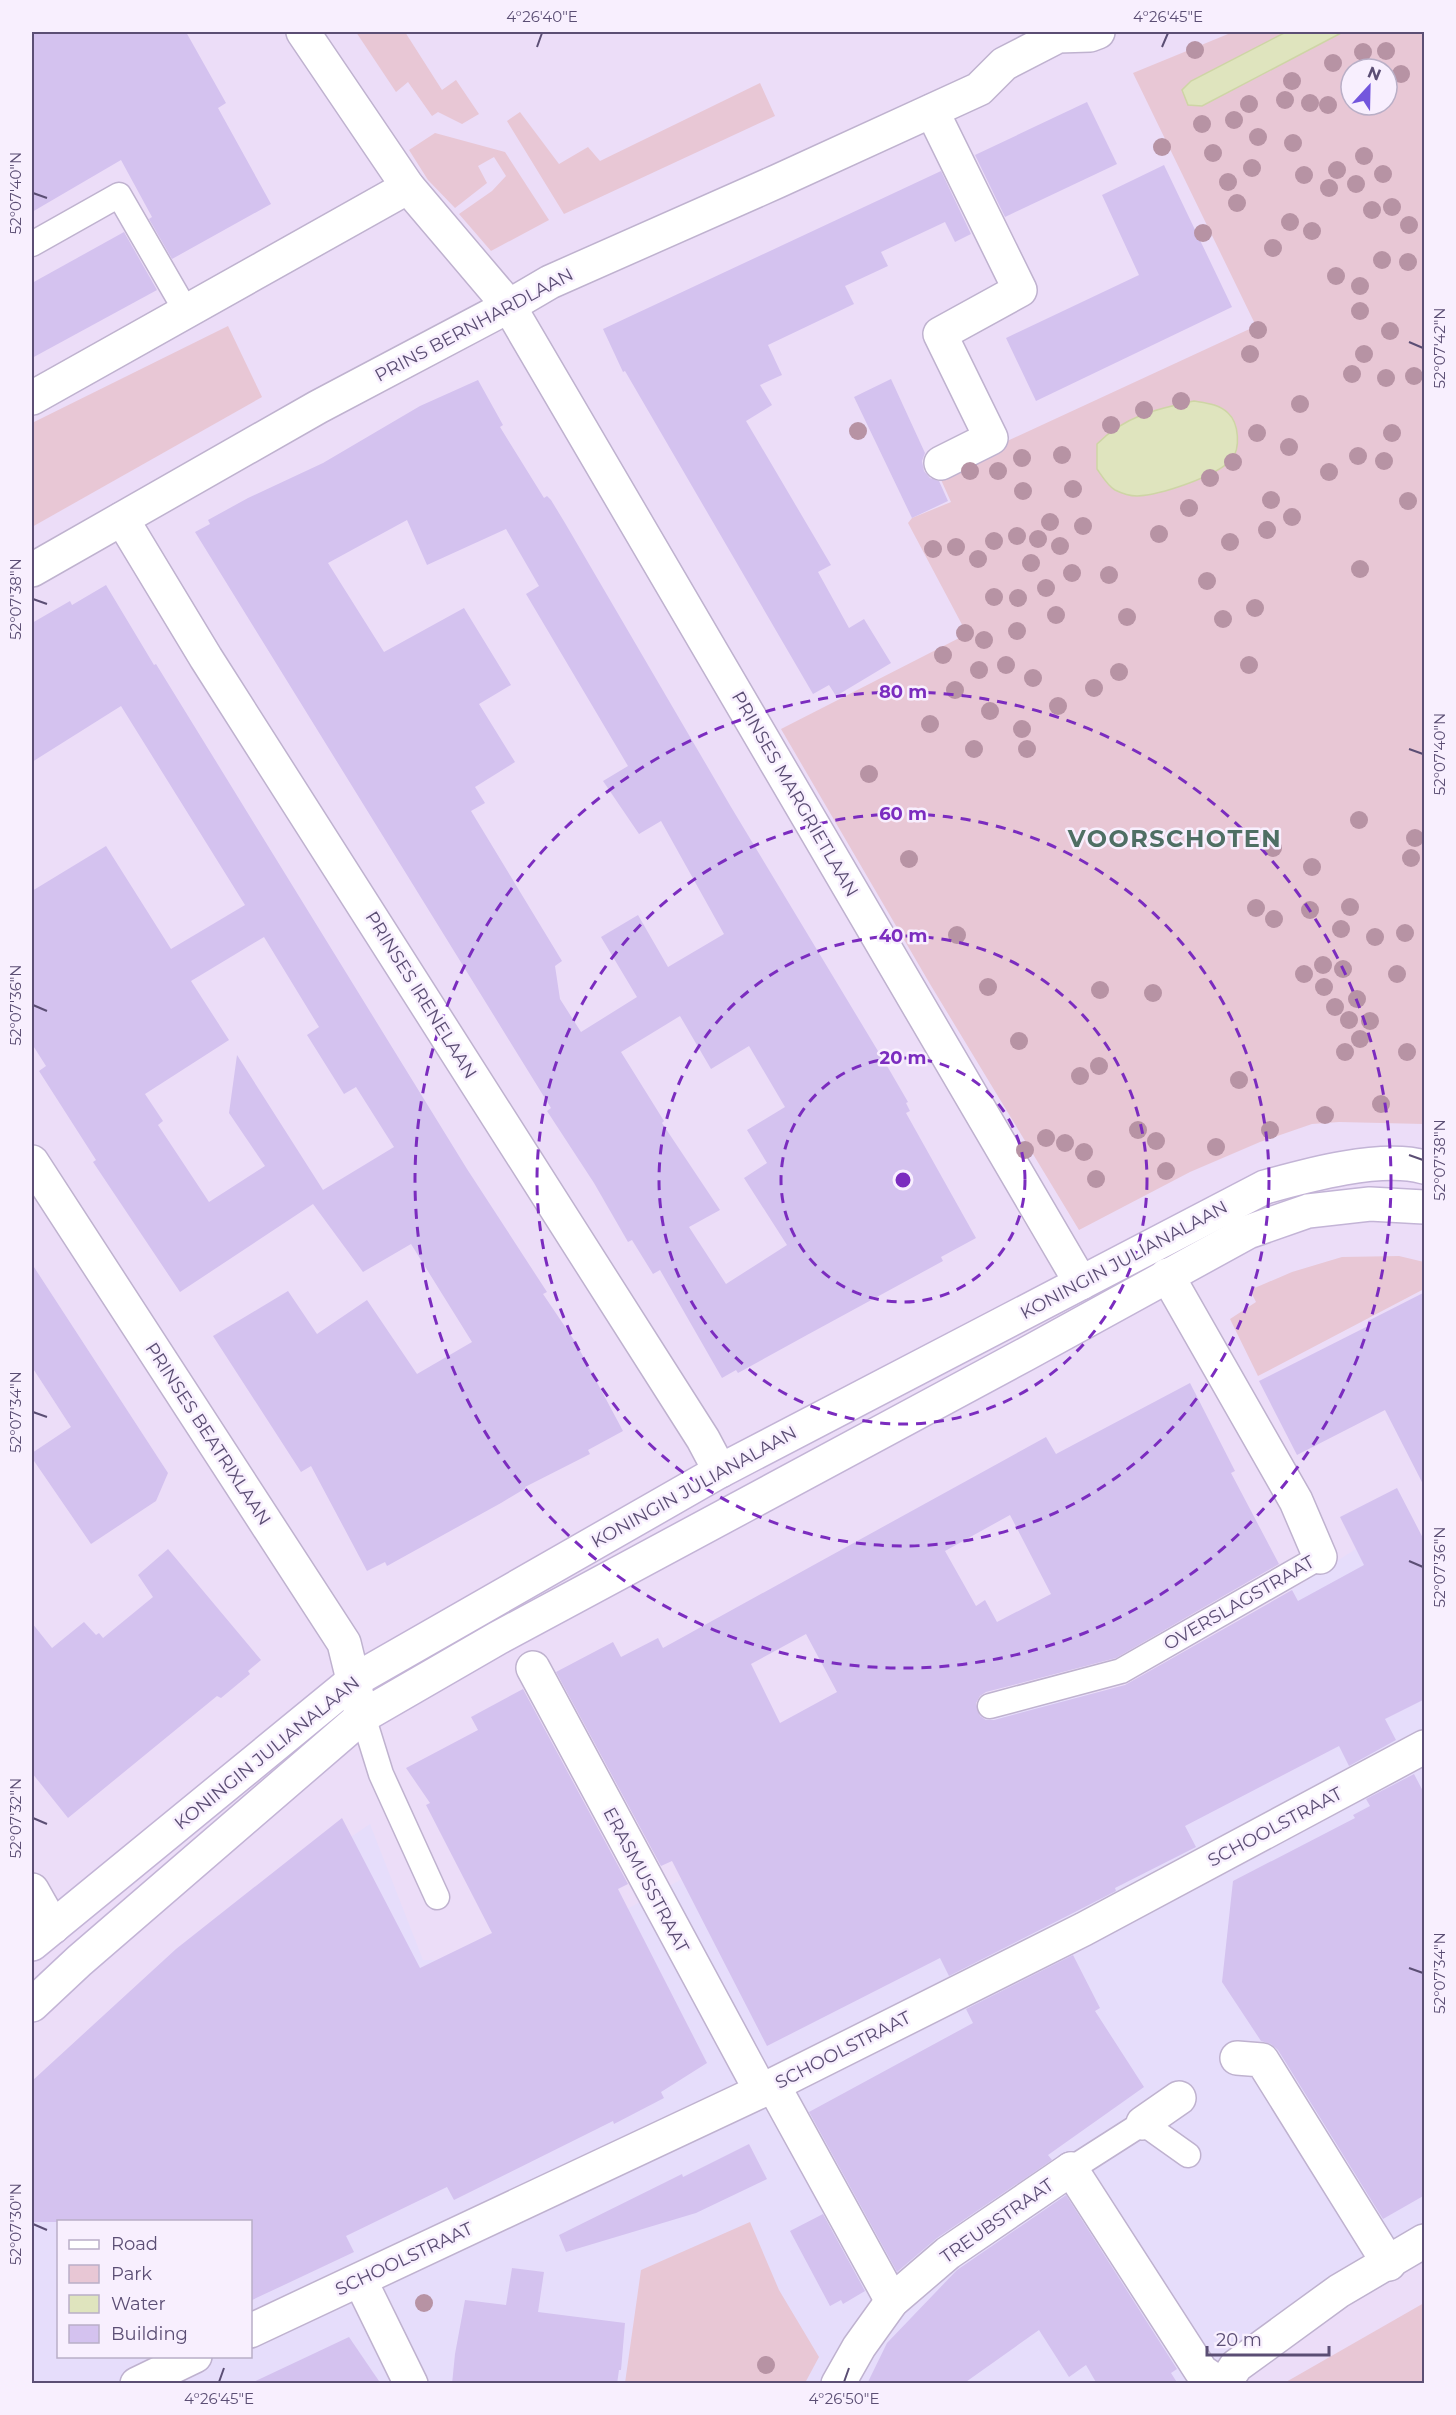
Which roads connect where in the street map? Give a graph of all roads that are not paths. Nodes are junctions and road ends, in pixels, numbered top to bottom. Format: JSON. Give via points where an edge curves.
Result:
{"nodes":[{"id":1,"x":303,"y":32,"type":"edge"},
{"id":2,"x":1098,"y":32,"type":"edge"},
{"id":3,"x":932,"y":111,"type":"junction"},
{"id":4,"x":408,"y":187,"type":"junction"},
{"id":5,"x":32,"y":244,"type":"edge"},
{"id":6,"x":509,"y":306,"type":"junction"},
{"id":7,"x":186,"y":311,"type":"junction"},
{"id":8,"x":32,"y":398,"type":"edge"},
{"id":9,"x":941,"y":463,"type":"dead end"},
{"id":10,"x":122,"y":519,"type":"junction"},
{"id":11,"x":32,"y":570,"type":"edge"},
{"id":12,"x":32,"y":1162,"type":"edge"},
{"id":13,"x":1425,"y":1167,"type":"edge"},
{"id":14,"x":1425,"y":1207,"type":"edge"},
{"id":15,"x":1167,"y":1275,"type":"junction"},
{"id":16,"x":1081,"y":1283,"type":"junction"},
{"id":17,"x":720,"y":1471,"type":"junction"},
{"id":18,"x":1320,"y":1557,"type":"joint"},
{"id":19,"x":533,"y":1668,"type":"dead end"},
{"id":20,"x":353,"y":1681,"type":"junction"},
{"id":21,"x":990,"y":1706,"type":"dead end"},
{"id":22,"x":363,"y":1716,"type":"junction"},
{"id":23,"x":1425,"y":1747,"type":"edge"},
{"id":24,"x":32,"y":1890,"type":"edge"},
{"id":25,"x":437,"y":1897,"type":"dead end"},
{"id":26,"x":42,"y":1935,"type":"edge"},
{"id":27,"x":39,"y":1998,"type":"edge"},
{"id":28,"x":32,"y":2020,"type":"edge"},
{"id":29,"x":1237,"y":2058,"type":"dead end"},
{"id":30,"x":767,"y":2088,"type":"junction"},
{"id":31,"x":1179,"y":2098,"type":"dead end"},
{"id":32,"x":1143,"y":2123,"type":"junction"},
{"id":33,"x":1188,"y":2155,"type":"dead end"},
{"id":34,"x":1071,"y":2169,"type":"junction"},
{"id":35,"x":1425,"y":2241,"type":"edge"},
{"id":36,"x":1389,"y":2264,"type":"junction"},
{"id":37,"x":360,"y":2280,"type":"junction"},
{"id":38,"x":892,"y":2301,"type":"junction"},
{"id":39,"x":252,"y":2330,"type":"edge"},
{"id":40,"x":191,"y":2358,"type":"edge"},
{"id":41,"x":141,"y":2383,"type":"edge"},
{"id":42,"x":411,"y":2384,"type":"edge"},
{"id":43,"x":838,"y":2384,"type":"edge"},
{"id":44,"x":1222,"y":2384,"type":"edge"}],
"edges":[{"from":1,"to":4,"type":"street","name":"PRINSES MARGRIETLAAN"},
{"from":2,"to":3,"type":"street","name":"PRINS BERNHARDLAAN","via":[[1058,36],[1004,64],[979,89]]},
{"from":3,"to":6,"type":"street","name":"PRINS BERNHARDLAAN","via":[[550,282]]},
{"from":3,"to":9,"type":"street","via":[[1020,290],[940,334],[992,438]]},
{"from":4,"to":6,"type":"street","name":"PRINSES MARGRIETLAAN"},
{"from":4,"to":7,"type":"street"},
{"from":5,"to":7,"type":"lane","via":[[119,195]]},
{"from":6,"to":10,"type":"street","name":"PRINS BERNHARDLAAN","via":[[318,407]]},
{"from":6,"to":16,"type":"street","name":"PRINSES MARGRIETLAAN"},
{"from":7,"to":8,"type":"street"},
{"from":10,"to":11,"type":"street","name":"PRINS BERNHARDLAAN"},
{"from":10,"to":17,"type":"street","name":"PRINSES IRENELAAN","via":[[212,668]]},
{"from":12,"to":20,"type":"street","name":"PRINSES BEATRIXLAAN","via":[[344,1643]]},
{"from":13,"to":16,"type":"street","name":"KONINGIN JULIANALAAN","via":[[1371,1165],[1314,1173],[1265,1187]]},
{"from":14,"to":15,"type":"street","name":"KONINGIN JULIANALAAN","via":[[1370,1204],[1308,1211],[1248,1232]]},
{"from":15,"to":18,"type":"street","name":"OVERSLAGSTRAAT","via":[[1296,1501]]},
{"from":15,"to":22,"type":"street","name":"KONINGIN JULIANALAAN","via":[[498,1638]]},
{"from":16,"to":17,"type":"street","name":"KONINGIN JULIANALAAN"},
{"from":17,"to":20,"type":"street","name":"KONINGIN JULIANALAAN"},
{"from":18,"to":21,"type":"lane","name":"OVERSLAGSTRAAT","via":[[1120,1671]]},
{"from":19,"to":30,"type":"street","name":"ERASMUSSTRAAT"},
{"from":20,"to":22,"type":"street","name":"PRINSES BEATRIXLAAN"},
{"from":20,"to":26,"type":"street","name":"KONINGIN JULIANALAAN"},
{"from":22,"to":25,"type":"lane","name":"KONINGIN JULIANALAAN","via":[[381,1774]]},
{"from":22,"to":27,"type":"street","name":"KONINGIN JULIANALAAN"},
{"from":23,"to":30,"type":"street","name":"SCHOOLSTRAAT","via":[[1084,1929]]},
{"from":24,"to":26,"type":"street"},
{"from":27,"to":28,"type":"lane","name":"KONINGIN JULIANALAAN"},
{"from":29,"to":36,"type":"street","via":[[1262,2060]]},
{"from":30,"to":37,"type":"street","name":"SCHOOLSTRAAT"},
{"from":30,"to":38,"type":"street","name":"ERASMUSSTRAAT"},
{"from":31,"to":32,"type":"street"},
{"from":32,"to":33,"type":"lane"},
{"from":32,"to":34,"type":"lane","name":"TREUBSTRAAT"},
{"from":34,"to":38,"type":"street","name":"TREUBSTRAAT","via":[[948,2253]]},
{"from":34,"to":44,"type":"street","via":[[1201,2371]]},
{"from":35,"to":36,"type":"street"},
{"from":36,"to":44,"type":"street","via":[[1339,2291],[1263,2345]]},
{"from":37,"to":39,"type":"street","name":"SCHOOLSTRAAT"},
{"from":37,"to":42,"type":"street"},
{"from":38,"to":43,"type":"street","name":"TREUBSTRAAT"},
{"from":40,"to":41,"type":"street"}]}
